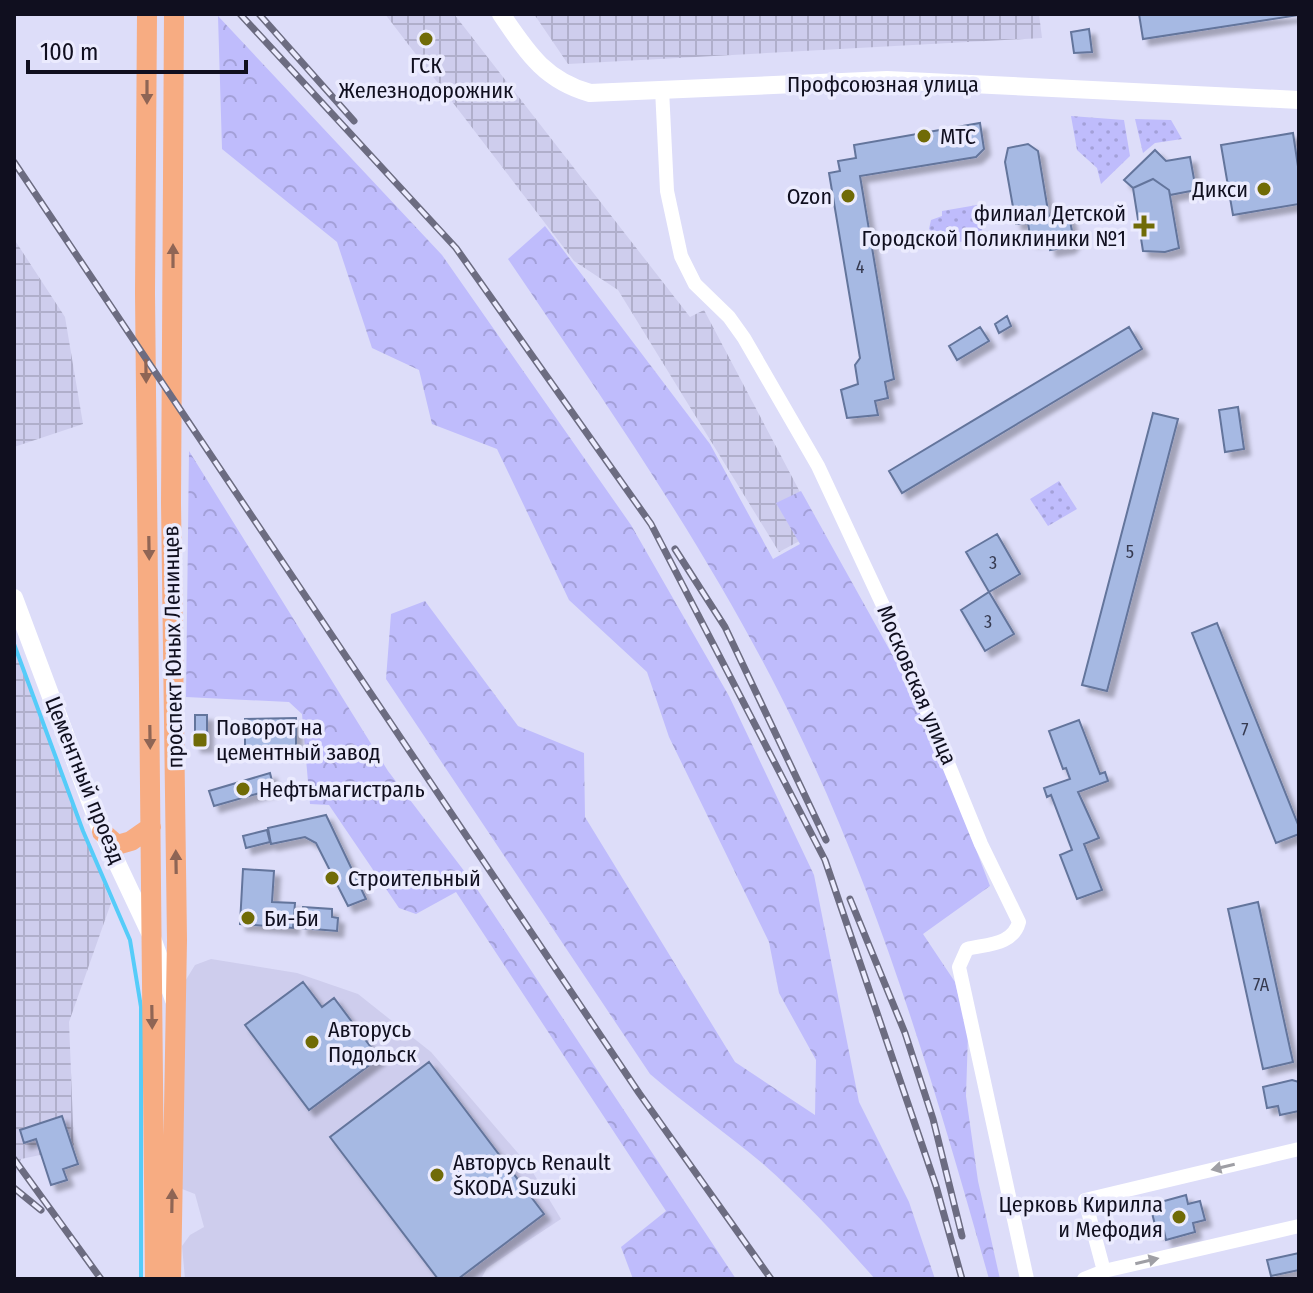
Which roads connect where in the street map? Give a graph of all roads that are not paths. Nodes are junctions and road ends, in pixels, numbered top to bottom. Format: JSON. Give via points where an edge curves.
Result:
{"nodes":[{"id":1,"x":147,"y":14,"type":"edge"},
{"id":2,"x":174,"y":14,"type":"edge"},
{"id":3,"x":501,"y":14,"type":"edge"},
{"id":4,"x":662,"y":89,"type":"junction"},
{"id":5,"x":1299,"y":100,"type":"edge"},
{"id":6,"x":14,"y":598,"type":"edge"},
{"id":7,"x":151,"y":827,"type":"junction"},
{"id":8,"x":102,"y":832,"type":"junction"},
{"id":9,"x":151,"y":935,"type":"junction"},
{"id":10,"x":177,"y":940,"type":"junction"},
{"id":11,"x":176,"y":1006,"type":"junction"},
{"id":12,"x":1299,"y":1149,"type":"edge"},
{"id":13,"x":1299,"y":1226,"type":"edge"},
{"id":14,"x":1104,"y":1271,"type":"junction"},
{"id":15,"x":155,"y":1279,"type":"edge"},
{"id":16,"x":171,"y":1279,"type":"edge"},
{"id":17,"x":1027,"y":1279,"type":"edge"},
{"id":18,"x":1084,"y":1279,"type":"edge"}],
"edges":[{"from":1,"to":7,"type":"main road","name":"проспект Юных Ленинцев","one_way":true},
{"from":10,"to":2,"type":"main road","name":"проспект Юных Ленинцев","one_way":true,"via":[[171,503]]},
{"from":3,"to":4,"type":"main road","name":"Профсоюзная улица","via":[[530,56],[563,85],[590,93]]},
{"from":4,"to":5,"type":"main road","name":"Профсоюзная улица","via":[[887,80]]},
{"from":4,"to":17,"type":"street","name":"Московская улица","via":[[667,191],[681,256],[695,284],[744,338],[824,478],[1019,922],[1007,940],[967,949],[959,967]]},
{"from":6,"to":8,"type":"main road","name":"Цементный проезд"},
{"from":7,"to":8,"type":"main road","via":[[117,845]]},
{"from":7,"to":9,"type":"main road","name":"проспект Юных Ленинцев"},
{"from":8,"to":9,"type":"main road","name":"Цементный проезд"},
{"from":9,"to":10,"type":"main road"},
{"from":9,"to":11,"type":"main road","name":"Цементный проезд"},
{"from":9,"to":15,"type":"main road","name":"проспект Юных Ленинцев","one_way":true},
{"from":10,"to":11,"type":"main road","name":"проспект Юных Ленинцев"},
{"from":16,"to":11,"type":"main road","name":"проспект Юных Ленинцев","one_way":true},
{"from":12,"to":14,"type":"street","one_way":true,"via":[[1085,1200]]},
{"from":14,"to":13,"type":"street","one_way":true},
{"from":14,"to":18,"type":"street"}]}
